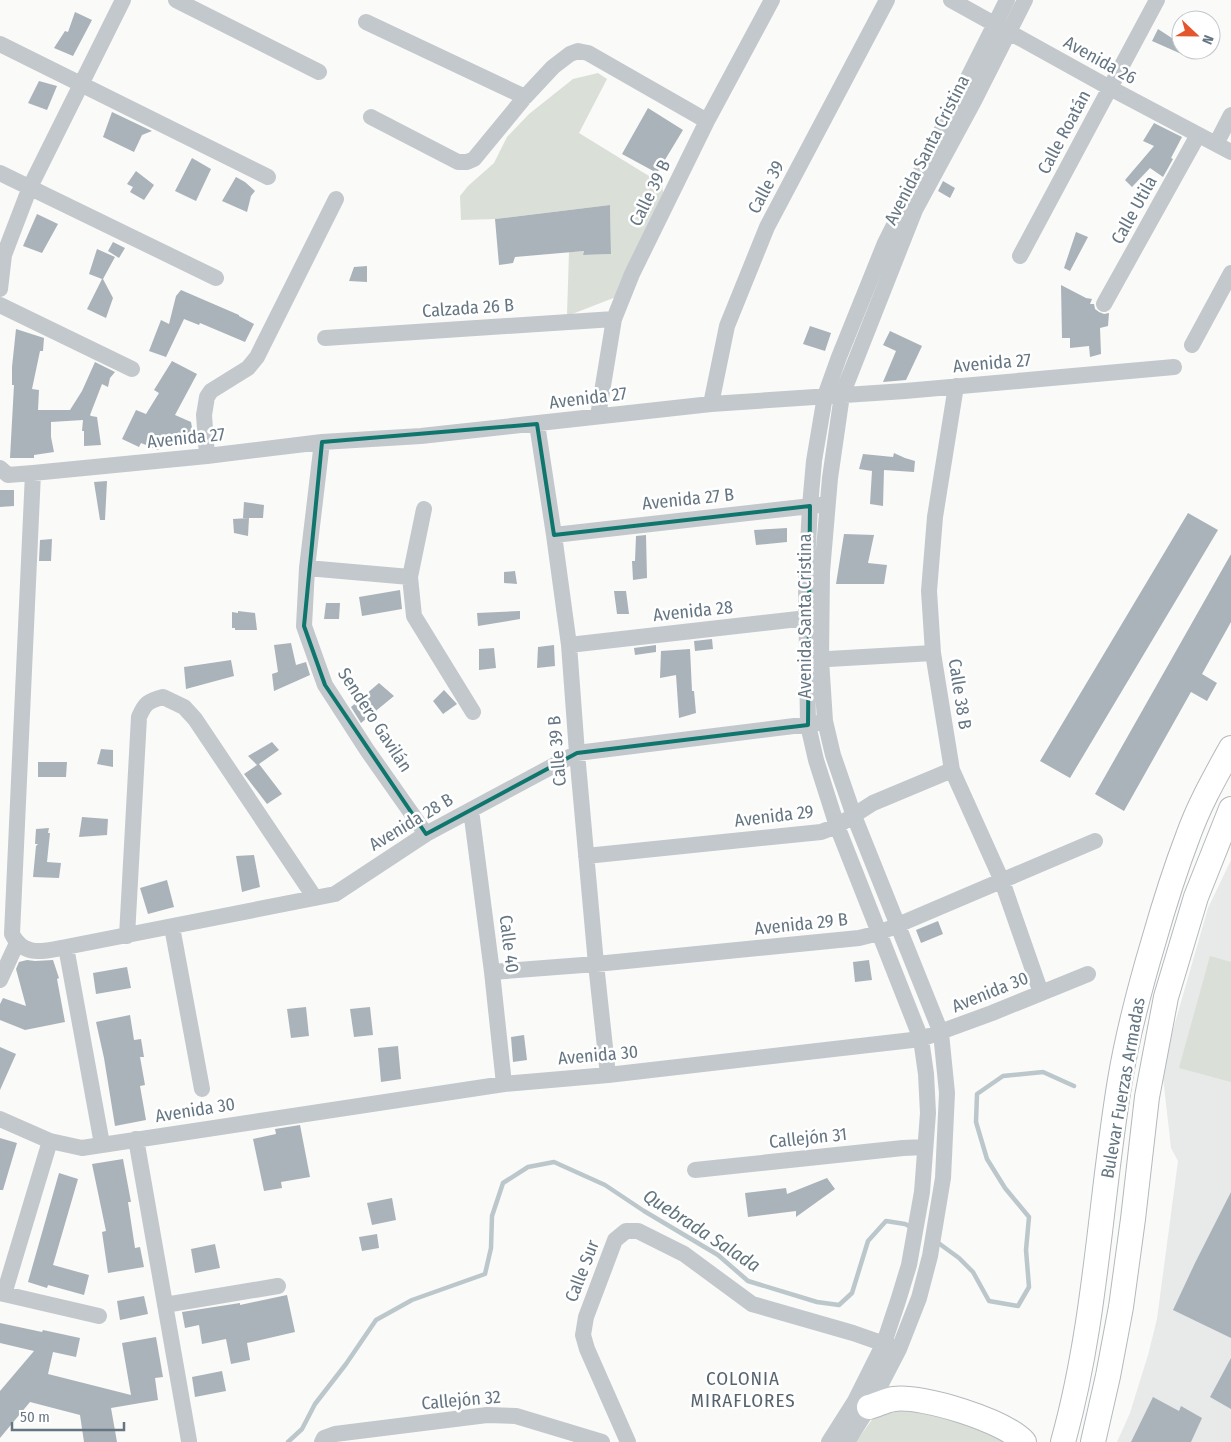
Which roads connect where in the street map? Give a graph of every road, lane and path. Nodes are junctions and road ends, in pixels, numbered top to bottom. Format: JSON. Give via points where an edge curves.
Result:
{"nodes":[{"id":1,"x":123,"y":0,"type":"edge"},
{"id":2,"x":176,"y":0,"type":"edge"},
{"id":3,"x":772,"y":0,"type":"edge"},
{"id":4,"x":887,"y":0,"type":"edge"},
{"id":5,"x":1007,"y":0,"type":"edge"},
{"id":6,"x":1025,"y":0,"type":"edge"},
{"id":7,"x":1158,"y":0,"type":"edge"},
{"id":8,"x":958,"y":2,"type":"edge"},
{"id":9,"x":366,"y":22,"type":"dead end"},
{"id":10,"x":1001,"y":28,"type":"junction"},
{"id":11,"x":0,"y":44,"type":"edge"},
{"id":12,"x":319,"y":72,"type":"dead end"},
{"id":13,"x":82,"y":84,"type":"junction"},
{"id":14,"x":1110,"y":88,"type":"junction"},
{"id":15,"x":525,"y":96,"type":"junction"},
{"id":16,"x":1231,"y":116,"type":"edge"},
{"id":17,"x":371,"y":117,"type":"dead end"},
{"id":18,"x":707,"y":121,"type":"junction"},
{"id":19,"x":1198,"y":135,"type":"junction"},
{"id":20,"x":1216,"y":144,"type":"junction"},
{"id":21,"x":1231,"y":152,"type":"edge"},
{"id":22,"x":0,"y":173,"type":"edge"},
{"id":23,"x":268,"y":177,"type":"dead end"},
{"id":24,"x":30,"y":188,"type":"junction"},
{"id":25,"x":336,"y":199,"type":"dead end"},
{"id":26,"x":1020,"y":256,"type":"dead end"},
{"id":27,"x":1231,"y":273,"type":"edge"},
{"id":28,"x":216,"y":278,"type":"dead end"},
{"id":29,"x":0,"y":289,"type":"edge"},
{"id":30,"x":1104,"y":304,"type":"dead end"},
{"id":31,"x":0,"y":306,"type":"edge"},
{"id":32,"x":614,"y":319,"type":"junction"},
{"id":33,"x":325,"y":338,"type":"dead end"},
{"id":34,"x":1192,"y":345,"type":"dead end"},
{"id":35,"x":1174,"y":367,"type":"dead end"},
{"id":36,"x":132,"y":369,"type":"dead end"},
{"id":37,"x":956,"y":386,"type":"junction"},
{"id":38,"x":842,"y":395,"type":"junction"},
{"id":39,"x":825,"y":396,"type":"junction"},
{"id":40,"x":711,"y":404,"type":"junction"},
{"id":41,"x":598,"y":416,"type":"junction"},
{"id":42,"x":537,"y":424,"type":"junction"},
{"id":43,"x":322,"y":442,"type":"junction"},
{"id":44,"x":207,"y":456,"type":"junction"},
{"id":45,"x":4,"y":472,"type":"edge"},
{"id":46,"x":33,"y":473,"type":"junction"},
{"id":47,"x":827,"y":505,"type":"junction"},
{"id":48,"x":810,"y":506,"type":"junction"},
{"id":49,"x":424,"y":509,"type":"dead end"},
{"id":50,"x":554,"y":535,"type":"junction"},
{"id":51,"x":307,"y":568,"type":"junction"},
{"id":52,"x":410,"y":577,"type":"junction"},
{"id":53,"x":814,"y":617,"type":"junction"},
{"id":54,"x":569,"y":645,"type":"junction"},
{"id":55,"x":933,"y":653,"type":"junction"},
{"id":56,"x":814,"y":660,"type":"junction"},
{"id":57,"x":473,"y":712,"type":"dead end"},
{"id":58,"x":825,"y":722,"type":"junction"},
{"id":59,"x":808,"y":725,"type":"junction"},
{"id":60,"x":1231,"y":748,"type":"edge"},
{"id":61,"x":577,"y":753,"type":"junction"},
{"id":62,"x":952,"y":770,"type":"junction"},
{"id":63,"x":471,"y":810,"type":"junction"},
{"id":64,"x":1230,"y":811,"type":"edge"},
{"id":65,"x":854,"y":816,"type":"junction"},
{"id":66,"x":837,"y":826,"type":"junction"},
{"id":67,"x":426,"y":834,"type":"junction"},
{"id":68,"x":1095,"y":841,"type":"dead end"},
{"id":69,"x":586,"y":856,"type":"junction"},
{"id":70,"x":1002,"y":881,"type":"junction"},
{"id":71,"x":315,"y":898,"type":"junction"},
{"id":72,"x":898,"y":925,"type":"junction"},
{"id":73,"x":172,"y":927,"type":"junction"},
{"id":74,"x":879,"y":933,"type":"junction"},
{"id":75,"x":127,"y":936,"type":"junction"},
{"id":76,"x":17,"y":943,"type":"junction"},
{"id":77,"x":66,"y":947,"type":"junction"},
{"id":78,"x":596,"y":964,"type":"junction"},
{"id":79,"x":492,"y":972,"type":"junction"},
{"id":80,"x":1088,"y":974,"type":"dead end"},
{"id":81,"x":0,"y":980,"type":"edge"},
{"id":82,"x":1042,"y":993,"type":"junction"},
{"id":83,"x":941,"y":1033,"type":"junction"},
{"id":84,"x":921,"y":1039,"type":"junction"},
{"id":85,"x":608,"y":1075,"type":"junction"},
{"id":86,"x":504,"y":1084,"type":"junction"},
{"id":87,"x":202,"y":1089,"type":"dead end"},
{"id":88,"x":0,"y":1119,"type":"edge"},
{"id":89,"x":136,"y":1139,"type":"junction"},
{"id":90,"x":50,"y":1141,"type":"junction"},
{"id":91,"x":102,"y":1144,"type":"junction"},
{"id":92,"x":925,"y":1147,"type":"junction"},
{"id":93,"x":695,"y":1170,"type":"dead end"},
{"id":94,"x":278,"y":1286,"type":"dead end"},
{"id":95,"x":2,"y":1293,"type":"edge"},
{"id":96,"x":165,"y":1305,"type":"junction"},
{"id":97,"x":99,"y":1316,"type":"dead end"},
{"id":98,"x":884,"y":1343,"type":"junction"},
{"id":99,"x":899,"y":1349,"type":"junction"},
{"id":100,"x":862,"y":1404,"type":"junction"},
{"id":101,"x":189,"y":1441,"type":"dead end"},
{"id":102,"x":322,"y":1442,"type":"edge"},
{"id":103,"x":602,"y":1442,"type":"edge"},
{"id":104,"x":628,"y":1442,"type":"edge"},
{"id":105,"x":828,"y":1442,"type":"edge"},
{"id":106,"x":846,"y":1442,"type":"edge"},
{"id":107,"x":1024,"y":1442,"type":"edge"},
{"id":108,"x":1064,"y":1442,"type":"edge"},
{"id":109,"x":1093,"y":1442,"type":"edge"}],
"edges":[{"from":1,"to":13,"type":"street"},
{"from":2,"to":12,"type":"street"},
{"from":3,"to":18,"type":"street","name":"Calle 39 B"},
{"from":4,"to":40,"type":"street","name":"Calle 39","via":[[767,227],[727,326]]},
{"from":5,"to":10,"type":"street","name":"Avenida Santa Cristina"},
{"from":6,"to":10,"type":"street","name":"Avenida Santa Cristina"},
{"from":7,"to":14,"type":"street","name":"Calle Roatán"},
{"from":8,"to":10,"type":"street","name":"Avenida 26"},
{"from":9,"to":15,"type":"street"},
{"from":10,"to":14,"type":"street","name":"Avenida 26"},
{"from":10,"to":38,"type":"street","name":"Avenida Santa Cristina","via":[[974,101],[915,210]]},
{"from":10,"to":39,"type":"street","name":"Avenida Santa Cristina","via":[[885,243]]},
{"from":11,"to":13,"type":"street"},
{"from":13,"to":23,"type":"street"},
{"from":13,"to":24,"type":"street"},
{"from":14,"to":19,"type":"street","name":"Avenida 26"},
{"from":14,"to":26,"type":"street","name":"Calle Roatán"},
{"from":15,"to":17,"type":"street","via":[[480,152],[467,162],[458,162]]},
{"from":15,"to":18,"type":"street","via":[[553,67],[578,51],[588,53]]},
{"from":16,"to":20,"type":"street"},
{"from":18,"to":32,"type":"street","name":"Calle 39 B","via":[[632,274]]},
{"from":19,"to":20,"type":"street","name":"Avenida 26"},
{"from":19,"to":30,"type":"street","name":"Calle Utila"},
{"from":20,"to":21,"type":"street","name":"Avenida 26"},
{"from":22,"to":24,"type":"street"},
{"from":24,"to":28,"type":"street"},
{"from":24,"to":29,"type":"street","via":[[4,254]]},
{"from":25,"to":44,"type":"street","via":[[257,356],[248,368],[211,391],[207,397],[204,415]]},
{"from":27,"to":34,"type":"street"},
{"from":31,"to":36,"type":"street"},
{"from":32,"to":33,"type":"street","name":"Calzada 26 B"},
{"from":32,"to":41,"type":"street","name":"Calle 39 B"},
{"from":35,"to":37,"type":"street","name":"Avenida 27"},
{"from":37,"to":38,"type":"street","name":"Avenida 27"},
{"from":37,"to":55,"type":"street","name":"Calle 38 B","via":[[935,516],[929,590]]},
{"from":38,"to":39,"type":"street","name":"Avenida 27"},
{"from":38,"to":47,"type":"street","name":"Avenida Santa Cristina"},
{"from":39,"to":40,"type":"street","name":"Avenida 27"},
{"from":39,"to":48,"type":"street","name":"Avenida Santa Cristina"},
{"from":40,"to":41,"type":"street","name":"Avenida 27"},
{"from":41,"to":42,"type":"street","name":"Avenida 27"},
{"from":42,"to":43,"type":"street","name":"Avenida 27"},
{"from":42,"to":50,"type":"street","name":"Calle 39 B"},
{"from":43,"to":44,"type":"street","name":"Avenida 27"},
{"from":43,"to":51,"type":"street","name":"Sendero Gavilán"},
{"from":44,"to":46,"type":"street","name":"Avenida 27"},
{"from":45,"to":46,"type":"street","name":"Avenida 27"},
{"from":46,"to":76,"type":"street","via":[[12,934]]},
{"from":47,"to":48,"type":"street","name":"Avenida 27 B"},
{"from":47,"to":53,"type":"street","name":"Avenida Santa Cristina","via":[[822,572]]},
{"from":48,"to":50,"type":"street","name":"Avenida 27 B"},
{"from":48,"to":53,"type":"street","name":"Avenida Santa Cristina","via":[[806,585]]},
{"from":49,"to":52,"type":"street"},
{"from":50,"to":54,"type":"street","name":"Calle 39 B"},
{"from":51,"to":52,"type":"street"},
{"from":51,"to":67,"type":"street","name":"Sendero Gavilán","via":[[304,626],[325,686]]},
{"from":52,"to":57,"type":"street","via":[[414,616]]},
{"from":53,"to":54,"type":"street","name":"Avenida 28"},
{"from":53,"to":56,"type":"street","name":"Avenida Santa Cristina"},
{"from":54,"to":61,"type":"street","name":"Calle 39 B"},
{"from":55,"to":56,"type":"street"},
{"from":55,"to":62,"type":"street","name":"Calle 38 B"},
{"from":56,"to":58,"type":"street","name":"Avenida Santa Cristina"},
{"from":56,"to":59,"type":"street","name":"Avenida Santa Cristina"},
{"from":58,"to":59,"type":"street","name":"Avenida 28 B"},
{"from":58,"to":65,"type":"street","name":"Avenida Santa Cristina","via":[[832,755]]},
{"from":59,"to":61,"type":"street","name":"Avenida 28 B"},
{"from":59,"to":66,"type":"street","name":"Avenida Santa Cristina"},
{"from":60,"to":108,"type":"highway","name":"Bulevar Fuerzas Armadas","via":[[1188,834],[1128,1036],[1086,1341]]},
{"from":61,"to":63,"type":"street","name":"Avenida 28 B"},
{"from":61,"to":69,"type":"street","name":"Calle 39 B"},
{"from":62,"to":65,"type":"street","name":"Avenida 29","via":[[873,803]]},
{"from":62,"to":70,"type":"street","name":"Calle 38 B"},
{"from":63,"to":67,"type":"street","name":"Avenida 28 B"},
{"from":63,"to":79,"type":"street","name":"Calle 40"},
{"from":64,"to":109,"type":"highway","name":"Bulevar Fuerzas Armadas","via":[[1196,898],[1166,997],[1147,1097],[1121,1307]]},
{"from":65,"to":66,"type":"street","name":"Avenida 29"},
{"from":65,"to":72,"type":"street","name":"Avenida Santa Cristina"},
{"from":66,"to":69,"type":"street","name":"Avenida 29","via":[[821,832]]},
{"from":66,"to":74,"type":"street","name":"Avenida Santa Cristina"},
{"from":67,"to":71,"type":"street","name":"Avenida 28 B","via":[[335,894]]},
{"from":68,"to":70,"type":"street","name":"Avenida 29 B"},
{"from":69,"to":78,"type":"street","name":"Calle 39 B"},
{"from":70,"to":72,"type":"street","name":"Avenida 29 B"},
{"from":70,"to":82,"type":"street","name":"Calle 38 B"},
{"from":71,"to":73,"type":"street","name":"Avenida 28 B"},
{"from":71,"to":75,"type":"street","via":[[195,720],[184,707],[162,697],[144,705],[140,717]]},
{"from":72,"to":74,"type":"street","name":"Avenida 29 B"},
{"from":72,"to":83,"type":"street","name":"Avenida Santa Cristina"},
{"from":73,"to":75,"type":"street","name":"Avenida 28 B"},
{"from":73,"to":87,"type":"street"},
{"from":74,"to":78,"type":"street","name":"Avenida 29 B","via":[[859,938]]},
{"from":74,"to":84,"type":"street","name":"Avenida Santa Cristina"},
{"from":75,"to":77,"type":"street","name":"Avenida 28 B"},
{"from":76,"to":77,"type":"street","name":"Avenida 28 B","via":[[27,950]]},
{"from":76,"to":81,"type":"street"},
{"from":77,"to":91,"type":"street"},
{"from":78,"to":79,"type":"street","name":"Avenida 29 B"},
{"from":78,"to":85,"type":"street","name":"Calle 39 B"},
{"from":79,"to":86,"type":"street","name":"Calle 40"},
{"from":80,"to":82,"type":"street","name":"Avenida 30"},
{"from":82,"to":83,"type":"street","name":"Avenida 30"},
{"from":83,"to":84,"type":"street","name":"Avenida 30"},
{"from":83,"to":99,"type":"street","name":"Avenida Santa Cristina","via":[[947,1093],[943,1178],[930,1256]]},
{"from":84,"to":85,"type":"street","name":"Avenida 30"},
{"from":84,"to":92,"type":"street","name":"Avenida Santa Cristina","via":[[926,1074]]},
{"from":85,"to":86,"type":"street","name":"Avenida 30"},
{"from":86,"to":89,"type":"street","name":"Avenida 30"},
{"from":88,"to":90,"type":"street","name":"Avenida 30"},
{"from":89,"to":91,"type":"street","name":"Avenida 30"},
{"from":89,"to":96,"type":"street"},
{"from":90,"to":91,"type":"street","name":"Avenida 30","via":[[82,1148]]},
{"from":90,"to":95,"type":"street"},
{"from":92,"to":93,"type":"street","name":"Callejón 31"},
{"from":92,"to":98,"type":"street","name":"Avenida Santa Cristina","via":[[922,1192],[909,1264]]},
{"from":94,"to":96,"type":"street"},
{"from":95,"to":97,"type":"street"},
{"from":96,"to":101,"type":"street"},
{"from":98,"to":99,"type":"street","name":"Calle Sur"},
{"from":98,"to":100,"type":"street","name":"Avenida Santa Cristina"},
{"from":98,"to":104,"type":"street","name":"Calle Sur","via":[[752,1304],[684,1254],[638,1231],[626,1231],[615,1240],[586,1317],[583,1335]]},
{"from":99,"to":100,"type":"street","name":"Avenida Santa Cristina"},
{"from":100,"to":105,"type":"street","name":"Avenida Santa Cristina"},
{"from":100,"to":106,"type":"street","name":"Avenida Santa Cristina"},
{"from":100,"to":107,"type":"highway","via":[[894,1399],[932,1402],[993,1422]]},
{"from":102,"to":103,"type":"street","name":"Callejón 32","via":[[335,1434],[487,1415],[516,1416]]}]}
